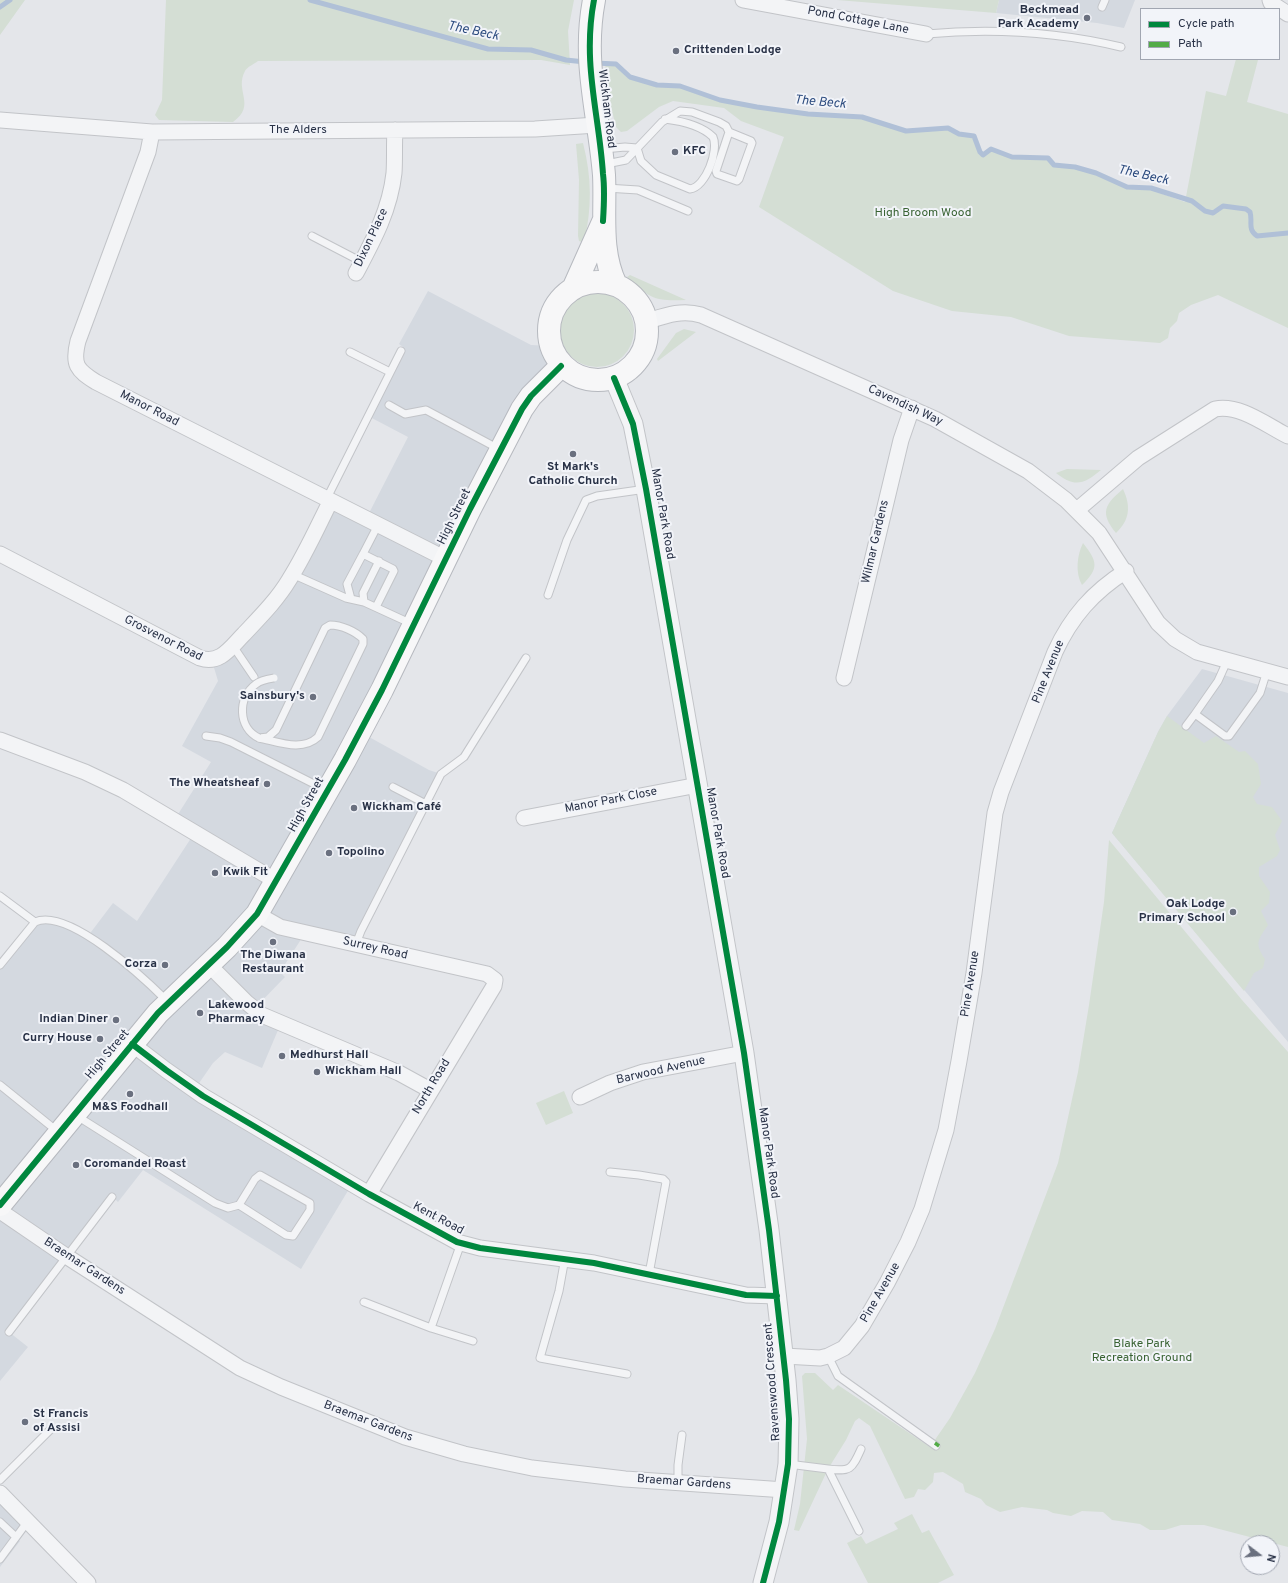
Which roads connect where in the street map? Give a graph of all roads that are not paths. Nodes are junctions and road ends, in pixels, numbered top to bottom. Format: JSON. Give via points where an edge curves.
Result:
{"nodes":[{"id":1,"x":594,"y":0,"type":"edge"},
{"id":2,"x":743,"y":0,"type":"edge"},
{"id":3,"x":1105,"y":0,"type":"edge"},
{"id":4,"x":1102,"y":7,"type":"dead end"},
{"id":5,"x":926,"y":34,"type":"joint"},
{"id":6,"x":1121,"y":47,"type":"dead end"},
{"id":7,"x":665,"y":119,"type":"junction"},
{"id":8,"x":0,"y":120,"type":"edge"},
{"id":9,"x":597,"y":125,"type":"junction"},
{"id":10,"x":394,"y":130,"type":"junction"},
{"id":11,"x":152,"y":132,"type":"junction"},
{"id":12,"x":729,"y":132,"type":"junction"},
{"id":13,"x":637,"y":148,"type":"junction"},
{"id":14,"x":601,"y":157,"type":"junction"},
{"id":15,"x":604,"y":188,"type":"junction"},
{"id":16,"x":688,"y":211,"type":"dead end"},
{"id":17,"x":603,"y":221,"type":"junction"},
{"id":18,"x":312,"y":236,"type":"dead end"},
{"id":19,"x":359,"y":268,"type":"joint"},
{"id":20,"x":616,"y":285,"type":"junction"},
{"id":21,"x":573,"y":289,"type":"junction"},
{"id":22,"x":645,"y":322,"type":"junction"},
{"id":23,"x":401,"y":351,"type":"dead end"},
{"id":24,"x":350,"y":352,"type":"dead end"},
{"id":25,"x":561,"y":366,"type":"junction"},
{"id":26,"x":390,"y":372,"type":"junction"},
{"id":27,"x":614,"y":378,"type":"junction"},
{"id":28,"x":389,"y":405,"type":"dead end"},
{"id":29,"x":912,"y":408,"type":"junction"},
{"id":30,"x":1288,"y":436,"type":"edge"},
{"id":31,"x":501,"y":450,"type":"junction"},
{"id":32,"x":646,"y":489,"type":"junction"},
{"id":33,"x":328,"y":501,"type":"junction"},
{"id":34,"x":1077,"y":510,"type":"junction"},
{"id":35,"x":378,"y":525,"type":"junction"},
{"id":36,"x":0,"y":554,"type":"edge"},
{"id":37,"x":363,"y":554,"type":"junction"},
{"id":38,"x":446,"y":559,"type":"junction"},
{"id":39,"x":379,"y":561,"type":"junction"},
{"id":40,"x":1126,"y":571,"type":"junction"},
{"id":41,"x":292,"y":574,"type":"junction"},
{"id":42,"x":548,"y":595,"type":"dead end"},
{"id":43,"x":351,"y":599,"type":"junction"},
{"id":44,"x":364,"y":602,"type":"junction"},
{"id":45,"x":376,"y":607,"type":"junction"},
{"id":46,"x":414,"y":625,"type":"junction"},
{"id":47,"x":233,"y":646,"type":"junction"},
{"id":48,"x":526,"y":658,"type":"dead end"},
{"id":49,"x":1227,"y":661,"type":"junction"},
{"id":50,"x":1267,"y":672,"type":"junction"},
{"id":51,"x":254,"y":677,"type":"dead end"},
{"id":52,"x":1288,"y":677,"type":"edge"},
{"id":53,"x":274,"y":678,"type":"dead end"},
{"id":54,"x":844,"y":678,"type":"dead end"},
{"id":55,"x":1195,"y":714,"type":"junction"},
{"id":56,"x":1186,"y":726,"type":"dead end"},
{"id":57,"x":206,"y":736,"type":"dead end"},
{"id":58,"x":259,"y":738,"type":"junction"},
{"id":59,"x":0,"y":740,"type":"edge"},
{"id":60,"x":698,"y":785,"type":"junction"},
{"id":61,"x":392,"y":787,"type":"dead end"},
{"id":62,"x":328,"y":791,"type":"junction"},
{"id":63,"x":426,"y":804,"type":"junction"},
{"id":64,"x":524,"y":818,"type":"dead end"},
{"id":65,"x":276,"y":881,"type":"junction"},
{"id":66,"x":0,"y":896,"type":"edge"},
{"id":67,"x":257,"y":914,"type":"junction"},
{"id":68,"x":35,"y":922,"type":"junction"},
{"id":69,"x":356,"y":944,"type":"junction"},
{"id":70,"x":208,"y":964,"type":"junction"},
{"id":71,"x":0,"y":965,"type":"edge"},
{"id":72,"x":495,"y":980,"type":"joint"},
{"id":73,"x":169,"y":1002,"type":"junction"},
{"id":74,"x":132,"y":1044,"type":"junction"},
{"id":75,"x":744,"y":1053,"type":"junction"},
{"id":76,"x":0,"y":1085,"type":"edge"},
{"id":77,"x":430,"y":1090,"type":"junction"},
{"id":78,"x":580,"y":1097,"type":"dead end"},
{"id":79,"x":74,"y":1114,"type":"junction"},
{"id":80,"x":59,"y":1132,"type":"junction"},
{"id":81,"x":610,"y":1172,"type":"dead end"},
{"id":82,"x":369,"y":1194,"type":"junction"},
{"id":83,"x":112,"y":1197,"type":"dead end"},
{"id":84,"x":0,"y":1205,"type":"edge"},
{"id":85,"x":239,"y":1205,"type":"junction"},
{"id":86,"x":0,"y":1211,"type":"edge"},
{"id":87,"x":461,"y":1244,"type":"junction"},
{"id":88,"x":66,"y":1256,"type":"junction"},
{"id":89,"x":565,"y":1258,"type":"junction"},
{"id":90,"x":649,"y":1274,"type":"junction"},
{"id":91,"x":777,"y":1296,"type":"junction"},
{"id":92,"x":364,"y":1302,"type":"dead end"},
{"id":93,"x":431,"y":1328,"type":"junction"},
{"id":94,"x":9,"y":1332,"type":"dead end"},
{"id":95,"x":473,"y":1340,"type":"dead end"},
{"id":96,"x":784,"y":1356,"type":"junction"},
{"id":97,"x":828,"y":1356,"type":"junction"},
{"id":98,"x":627,"y":1374,"type":"dead end"},
{"id":99,"x":52,"y":1428,"type":"dead end"},
{"id":100,"x":682,"y":1435,"type":"dead end"},
{"id":101,"x":936,"y":1446,"type":"dead end"},
{"id":102,"x":861,"y":1449,"type":"dead end"},
{"id":103,"x":788,"y":1464,"type":"junction"},
{"id":104,"x":828,"y":1469,"type":"junction"},
{"id":105,"x":0,"y":1480,"type":"edge"},
{"id":106,"x":678,"y":1483,"type":"junction"},
{"id":107,"x":785,"y":1490,"type":"junction"},
{"id":108,"x":0,"y":1493,"type":"edge"},
{"id":109,"x":29,"y":1521,"type":"junction"},
{"id":110,"x":0,"y":1522,"type":"edge"},
{"id":111,"x":859,"y":1531,"type":"dead end"},
{"id":112,"x":16,"y":1538,"type":"junction"},
{"id":113,"x":0,"y":1559,"type":"edge"},
{"id":114,"x":88,"y":1583,"type":"edge"},
{"id":115,"x":763,"y":1583,"type":"edge"}],
"edges":[{"from":1,"to":9,"type":"highway","name":"Wickham Road","via":[[591,17],[590,75]]},
{"from":2,"to":5,"type":"street","name":"Pond Cottage Lane"},
{"from":3,"to":4,"type":"lane"},
{"from":5,"to":6,"type":"lane","via":[[969,30],[1024,33],[1096,41]]},
{"from":7,"to":12,"type":"lane","via":[[686,111],[719,122],[726,126]]},
{"from":7,"to":13,"type":"lane"},
{"from":7,"to":13,"type":"lane","via":[[705,131],[713,137],[715,151],[702,183],[690,189],[662,178],[641,161]]},
{"from":8,"to":11,"type":"street","name":"The Alders"},
{"from":9,"to":10,"type":"street","name":"The Alders","via":[[535,129]]},
{"from":9,"to":14,"type":"highway","name":"Wickham Road"},
{"from":10,"to":11,"type":"street","name":"The Alders"},
{"from":10,"to":19,"type":"street","name":"Dixon Place","via":[[394,172],[388,205]]},
{"from":11,"to":33,"type":"street","name":"Manor Road","via":[[148,152],[78,341],[75,361],[78,369],[96,382]]},
{"from":12,"to":12,"type":"lane","via":[[751,140],[752,143],[736,181],[717,174],[716,171]]},
{"from":13,"to":14,"type":"lane","via":[[625,147]]},
{"from":13,"to":14,"type":"lane","via":[[626,160]]},
{"from":14,"to":15,"type":"highway","name":"Wickham Road"},
{"from":15,"to":16,"type":"lane","via":[[638,190]]},
{"from":15,"to":17,"type":"highway","name":"Wickham Road"},
{"from":17,"to":20,"type":"highway","name":"Wickham Road","via":[[607,262]]},
{"from":17,"to":21,"type":"highway","name":"Wickham Road"},
{"from":18,"to":19,"type":"lane"},
{"from":20,"to":21,"type":"highway","via":[[595,282],[585,283]]},
{"from":20,"to":22,"type":"highway","via":[[636,301]]},
{"from":21,"to":25,"type":"highway","via":[[554,309],[550,322],[551,346]]},
{"from":22,"to":27,"type":"highway","via":[[646,339],[639,357]]},
{"from":22,"to":29,"type":"street","name":"Cavendish Way","via":[[680,312],[700,315]]},
{"from":23,"to":26,"type":"lane"},
{"from":24,"to":26,"type":"lane"},
{"from":25,"to":27,"type":"highway","via":[[577,376],[588,379]]},
{"from":25,"to":31,"type":"highway","name":"High Street","via":[[531,396]]},
{"from":26,"to":33,"type":"lane"},
{"from":27,"to":32,"type":"street","name":"Manor Park Road","via":[[633,424]]},
{"from":28,"to":31,"type":"lane","via":[[405,414],[426,410]]},
{"from":29,"to":34,"type":"street","name":"Cavendish Way","via":[[1018,464]]},
{"from":29,"to":54,"type":"street","name":"Wilmar Gardens","via":[[901,440]]},
{"from":30,"to":34,"type":"street","via":[[1239,410],[1215,409],[1138,458]]},
{"from":31,"to":38,"type":"highway","name":"High Street"},
{"from":32,"to":42,"type":"lane","via":[[586,500],[566,540]]},
{"from":32,"to":60,"type":"street","name":"Manor Park Road"},
{"from":33,"to":35,"type":"street","name":"Manor Road"},
{"from":33,"to":41,"type":"street","name":"Grosvenor Road"},
{"from":34,"to":40,"type":"street","name":"Cavendish Way","via":[[1099,533]]},
{"from":35,"to":37,"type":"lane"},
{"from":35,"to":38,"type":"street","name":"Manor Road"},
{"from":36,"to":47,"type":"street","name":"Grosvenor Road","via":[[200,658],[212,661],[218,659]]},
{"from":37,"to":39,"type":"lane"},
{"from":37,"to":43,"type":"lane","via":[[347,584]]},
{"from":38,"to":46,"type":"highway","name":"High Street"},
{"from":39,"to":44,"type":"lane","via":[[363,592]]},
{"from":39,"to":45,"type":"lane","via":[[394,571]]},
{"from":40,"to":49,"type":"street","name":"Cavendish Way","via":[[1158,623],[1169,634],[1197,652]]},
{"from":40,"to":97,"type":"street","name":"Pine Avenue","via":[[1085,603],[1066,631],[1055,652],[1001,792],[993,824],[974,973],[961,1048],[946,1130],[934,1175],[908,1242],[875,1304],[844,1348]]},
{"from":41,"to":43,"type":"lane"},
{"from":41,"to":47,"type":"street","name":"Grosvenor Road","via":[[277,597]]},
{"from":43,"to":44,"type":"lane"},
{"from":44,"to":45,"type":"lane"},
{"from":45,"to":46,"type":"lane"},
{"from":46,"to":62,"type":"highway","name":"High Street"},
{"from":47,"to":51,"type":"lane"},
{"from":48,"to":63,"type":"lane","via":[[464,757],[441,774]]},
{"from":49,"to":50,"type":"street","name":"Cavendish Way"},
{"from":49,"to":55,"type":"lane","via":[[1218,681]]},
{"from":50,"to":52,"type":"street","name":"Cavendish Way"},
{"from":50,"to":55,"type":"lane","via":[[1260,693],[1229,736],[1225,736]]},
{"from":53,"to":58,"type":"lane","bridge":true,"via":[[256,684],[243,707],[245,727]]},
{"from":55,"to":56,"type":"lane"},
{"from":57,"to":62,"type":"lane","via":[[231,742]]},
{"from":58,"to":58,"type":"lane","via":[[268,737],[276,730],[325,628],[336,625],[363,639],[363,644],[318,737],[300,746]]},
{"from":59,"to":65,"type":"street","via":[[104,781]]},
{"from":60,"to":64,"type":"street","name":"Manor Park Close"},
{"from":60,"to":75,"type":"street","name":"Manor Park Road"},
{"from":61,"to":63,"type":"lane"},
{"from":62,"to":65,"type":"highway","name":"High Street"},
{"from":63,"to":69,"type":"lane"},
{"from":65,"to":67,"type":"highway","name":"High Street"},
{"from":66,"to":68,"type":"lane"},
{"from":67,"to":69,"type":"street","name":"Surrey Road","via":[[280,927]]},
{"from":67,"to":70,"type":"highway","name":"High Street"},
{"from":68,"to":71,"type":"lane"},
{"from":68,"to":73,"type":"lane","via":[[59,921],[88,936],[143,978]]},
{"from":69,"to":72,"type":"street","name":"Surrey Road","via":[[487,974]]},
{"from":70,"to":73,"type":"highway","name":"High Street"},
{"from":70,"to":77,"type":"street","via":[[262,1015],[399,1073]]},
{"from":72,"to":77,"type":"street","name":"North Road","via":[[494,986]]},
{"from":73,"to":74,"type":"highway","name":"High Street"},
{"from":74,"to":79,"type":"highway","name":"High Street"},
{"from":74,"to":82,"type":"street","name":"Kent Road","via":[[204,1096]]},
{"from":75,"to":78,"type":"street","name":"Barwood Avenue","via":[[643,1072]]},
{"from":75,"to":91,"type":"street","name":"Manor Park Road"},
{"from":76,"to":80,"type":"lane"},
{"from":77,"to":82,"type":"street","name":"North Road"},
{"from":79,"to":80,"type":"highway","name":"High Street"},
{"from":79,"to":85,"type":"lane","via":[[215,1203],[228,1208]]},
{"from":80,"to":84,"type":"highway","name":"High Street"},
{"from":81,"to":90,"type":"lane","via":[[663,1179],[666,1182]]},
{"from":82,"to":87,"type":"street","name":"Kent Road"},
{"from":83,"to":88,"type":"lane"},
{"from":85,"to":85,"type":"lane","via":[[260,1175],[310,1203],[311,1206],[296,1234],[290,1236]]},
{"from":86,"to":88,"type":"street","name":"Braemar Gardens"},
{"from":87,"to":89,"type":"street","name":"Kent Road"},
{"from":87,"to":93,"type":"lane"},
{"from":88,"to":94,"type":"lane"},
{"from":88,"to":106,"type":"street","name":"Braemar Gardens","via":[[240,1368],[405,1437],[464,1454],[532,1468],[589,1476]]},
{"from":89,"to":90,"type":"street","name":"Kent Road"},
{"from":89,"to":98,"type":"lane","via":[[559,1291],[540,1358]]},
{"from":90,"to":91,"type":"street","name":"Kent Road","via":[[746,1295]]},
{"from":91,"to":96,"type":"street","name":"Ravenswood Crescent"},
{"from":92,"to":93,"type":"lane"},
{"from":93,"to":95,"type":"lane"},
{"from":96,"to":97,"type":"street","name":"Pine Avenue"},
{"from":96,"to":103,"type":"street","name":"Ravenswood Crescent","via":[[789,1419]]},
{"from":97,"to":101,"type":"lane","via":[[838,1376]]},
{"from":99,"to":105,"type":"lane"},
{"from":100,"to":106,"type":"lane"},
{"from":102,"to":104,"type":"lane","via":[[849,1469]]},
{"from":103,"to":104,"type":"lane"},
{"from":103,"to":107,"type":"street","name":"Ravenswood Crescent"},
{"from":104,"to":111,"type":"lane"},
{"from":106,"to":107,"type":"street","name":"Braemar Gardens"},
{"from":107,"to":115,"type":"street","name":"Ravenswood Crescent"},
{"from":108,"to":109,"type":"street"},
{"from":109,"to":112,"type":"lane"},
{"from":109,"to":114,"type":"street"},
{"from":110,"to":112,"type":"lane"},
{"from":112,"to":113,"type":"lane"}]}
